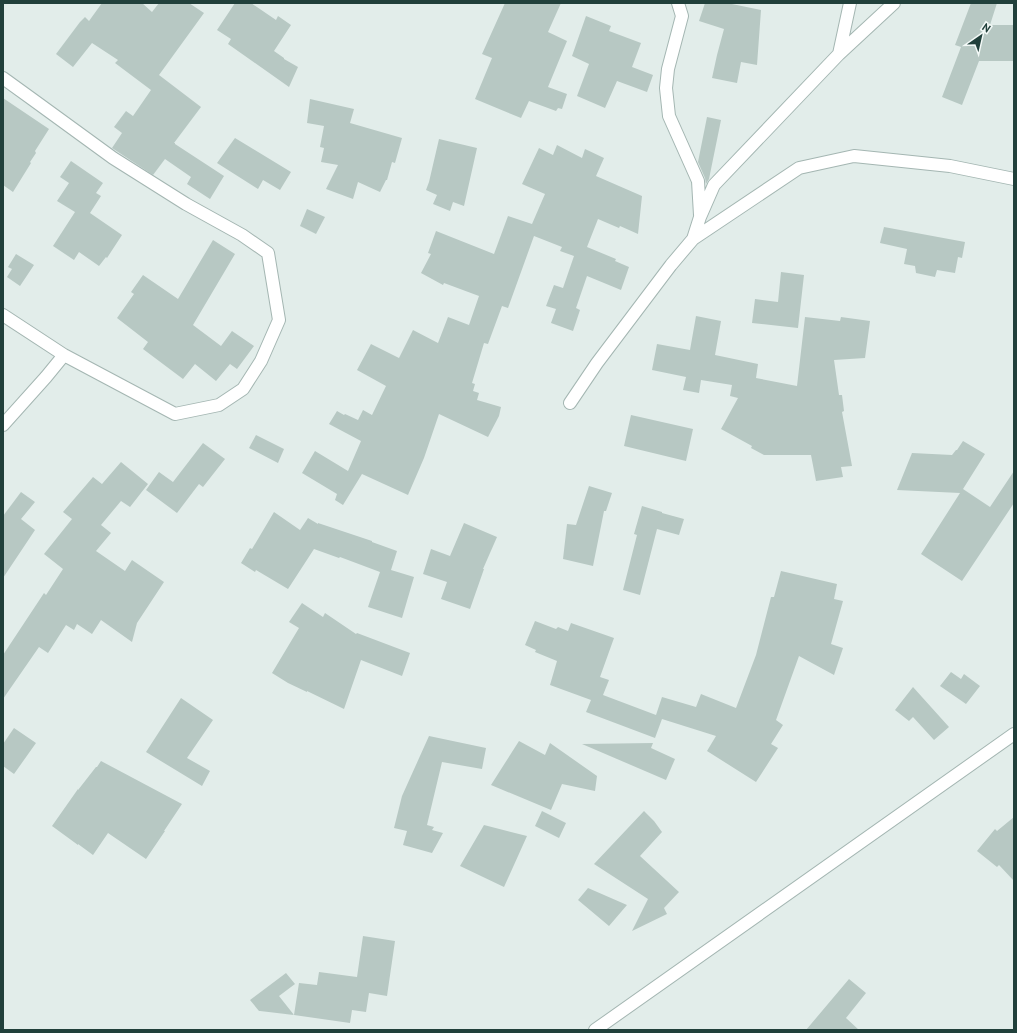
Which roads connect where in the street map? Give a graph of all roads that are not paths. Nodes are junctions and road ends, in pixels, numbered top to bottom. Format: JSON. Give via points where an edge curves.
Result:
{"nodes":[{"id":1,"x":678,"y":3,"type":"edge"},
{"id":2,"x":850,"y":3,"type":"edge"},
{"id":3,"x":894,"y":3,"type":"edge"},
{"id":4,"x":839,"y":54,"type":"junction"},
{"id":5,"x":3,"y":78,"type":"edge"},
{"id":6,"x":1014,"y":178,"type":"edge"},
{"id":7,"x":700,"y":217,"type":"junction"},
{"id":8,"x":693,"y":239,"type":"junction"},
{"id":9,"x":3,"y":315,"type":"edge"},
{"id":10,"x":64,"y":355,"type":"junction"},
{"id":11,"x":570,"y":403,"type":"dead end"},
{"id":12,"x":3,"y":425,"type":"edge"},
{"id":13,"x":1014,"y":734,"type":"edge"},
{"id":14,"x":604,"y":1028,"type":"edge"}],
"edges":[{"from":1,"to":7,"type":"street","via":[[682,16],[668,69],[666,88],[669,116],[698,181]]},
{"from":2,"to":4,"type":"street"},
{"from":3,"to":4,"type":"street"},
{"from":4,"to":7,"type":"street","via":[[714,185]]},
{"from":5,"to":10,"type":"street","via":[[112,158],[268,253],[279,320],[261,361],[243,389],[219,405],[175,414]]},
{"from":6,"to":8,"type":"street","via":[[950,166],[854,156],[799,168]]},
{"from":7,"to":8,"type":"street"},
{"from":8,"to":11,"type":"street","via":[[597,363]]},
{"from":9,"to":10,"type":"street"},
{"from":10,"to":12,"type":"street"},
{"from":13,"to":14,"type":"street"}]}
